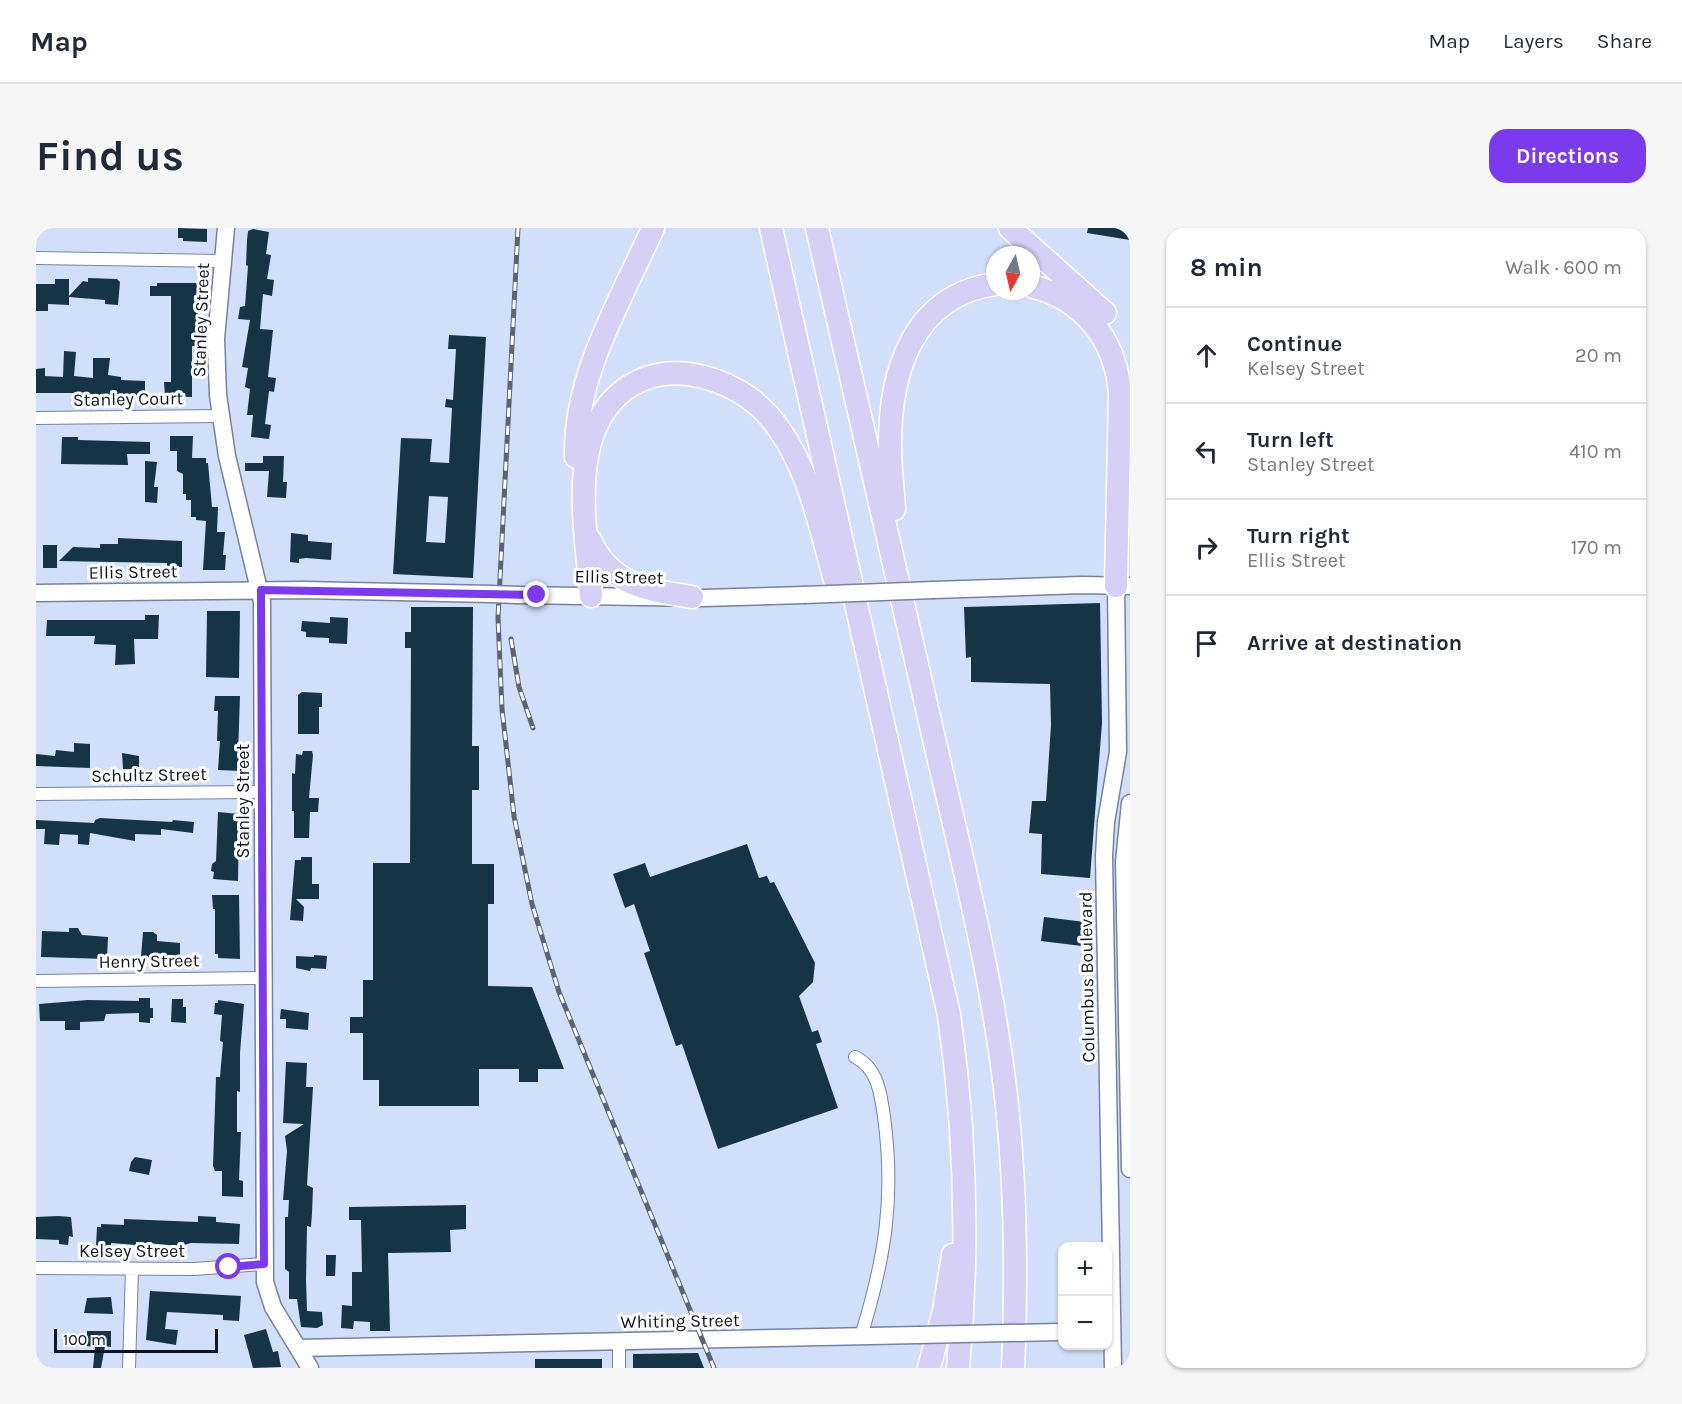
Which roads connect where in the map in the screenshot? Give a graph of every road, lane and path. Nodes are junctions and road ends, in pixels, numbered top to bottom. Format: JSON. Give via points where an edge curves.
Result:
{"nodes":[{"id":1,"x":226,"y":228,"type":"edge"},
{"id":2,"x":653,"y":228,"type":"edge"},
{"id":3,"x":771,"y":228,"type":"edge"},
{"id":4,"x":817,"y":228,"type":"edge"},
{"id":5,"x":1010,"y":228,"type":"edge"},
{"id":6,"x":36,"y":258,"type":"edge"},
{"id":7,"x":222,"y":261,"type":"junction"},
{"id":8,"x":986,"y":286,"type":"edge"},
{"id":9,"x":1040,"y":289,"type":"edge"},
{"id":10,"x":1130,"y":358,"type":"edge"},
{"id":11,"x":220,"y":416,"type":"junction"},
{"id":12,"x":36,"y":418,"type":"edge"},
{"id":13,"x":583,"y":475,"type":"junction"},
{"id":14,"x":587,"y":533,"type":"junction"},
{"id":15,"x":894,"y":561,"type":"junction"},
{"id":16,"x":1123,"y":586,"type":"edge"},
{"id":17,"x":261,"y":590,"type":"junction"},
{"id":18,"x":36,"y":593,"type":"edge"},
{"id":19,"x":591,"y":596,"type":"junction"},
{"id":20,"x":692,"y":597,"type":"junction"},
{"id":21,"x":875,"y":693,"type":"junction"},
{"id":22,"x":262,"y":792,"type":"junction"},
{"id":23,"x":36,"y":794,"type":"edge"},
{"id":24,"x":1130,"y":803,"type":"edge"},
{"id":25,"x":1125,"y":905,"type":"junction"},
{"id":26,"x":1105,"y":906,"type":"junction"},
{"id":27,"x":262,"y":978,"type":"junction"},
{"id":28,"x":36,"y":981,"type":"edge"},
{"id":29,"x":855,"y":1057,"type":"dead end"},
{"id":30,"x":1130,"y":1168,"type":"edge"},
{"id":31,"x":965,"y":1186,"type":"junction"},
{"id":32,"x":264,"y":1264,"type":"junction"},
{"id":33,"x":36,"y":1268,"type":"edge"},
{"id":34,"x":132,"y":1269,"type":"junction"},
{"id":35,"x":1058,"y":1331,"type":"edge"},
{"id":36,"x":1117,"y":1331,"type":"edge"},
{"id":37,"x":861,"y":1336,"type":"junction"},
{"id":38,"x":620,"y":1342,"type":"junction"},
{"id":39,"x":298,"y":1348,"type":"junction"},
{"id":40,"x":129,"y":1368,"type":"edge"},
{"id":41,"x":310,"y":1368,"type":"edge"},
{"id":42,"x":619,"y":1368,"type":"edge"},
{"id":43,"x":928,"y":1368,"type":"edge"},
{"id":44,"x":958,"y":1368,"type":"edge"},
{"id":45,"x":1013,"y":1368,"type":"edge"},
{"id":46,"x":1113,"y":1368,"type":"edge"}],
"edges":[{"from":1,"to":7,"type":"street","name":"Stanley Street"},
{"from":2,"to":13,"type":"highway","via":[[585,387],[576,449]]},
{"from":3,"to":21,"type":"highway"},
{"from":4,"to":15,"type":"highway"},
{"from":5,"to":10,"type":"highway","via":[[1105,313]]},
{"from":6,"to":7,"type":"street"},
{"from":7,"to":11,"type":"street","name":"Stanley Street","via":[[216,339]]},
{"from":8,"to":15,"type":"highway","via":[[966,291],[936,309],[919,327],[904,357],[890,428]]},
{"from":9,"to":16,"type":"highway","via":[[1060,296],[1082,311],[1104,337],[1116,365],[1120,394]]},
{"from":11,"to":12,"type":"street","name":"Stanley Court"},
{"from":11,"to":17,"type":"street","name":"Stanley Street","via":[[231,478]]},
{"from":13,"to":14,"type":"highway"},
{"from":13,"to":21,"type":"highway","via":[[591,436],[602,414],[621,393],[644,379],[665,374],[695,375],[752,399],[778,426],[801,469],[856,655]]},
{"from":14,"to":19,"type":"highway"},
{"from":14,"to":20,"type":"highway","via":[[601,560],[621,579],[656,591]]},
{"from":15,"to":45,"type":"highway","via":[[999,1042],[1014,1210]]},
{"from":16,"to":20,"type":"street","name":"Ellis Street","bridge":true},
{"from":16,"to":26,"type":"street","name":"Columbus Boulevard","via":[[1118,752],[1105,833]]},
{"from":17,"to":18,"type":"street","name":"Ellis Street"},
{"from":17,"to":19,"type":"street","name":"Ellis Street","bridge":true},
{"from":17,"to":22,"type":"street","name":"Stanley Street"},
{"from":19,"to":20,"type":"street","name":"Ellis Street"},
{"from":21,"to":31,"type":"highway","via":[[945,989],[959,1097]]},
{"from":22,"to":23,"type":"street","name":"Schultz Street"},
{"from":22,"to":27,"type":"street","name":"Stanley Street"},
{"from":24,"to":25,"type":"street","via":[[1124,840]]},
{"from":25,"to":26,"type":"street"},
{"from":25,"to":30,"type":"street"},
{"from":26,"to":36,"type":"street","name":"Columbus Boulevard"},
{"from":27,"to":28,"type":"street","name":"Henry Street"},
{"from":27,"to":32,"type":"street","name":"Stanley Street"},
{"from":29,"to":37,"type":"street","via":[[870,1070],[879,1089],[890,1181],[883,1260]]},
{"from":31,"to":43,"type":"highway","via":[[944,1311]]},
{"from":31,"to":44,"type":"highway","via":[[965,1267]]},
{"from":32,"to":34,"type":"street","name":"Kelsey Street"},
{"from":32,"to":39,"type":"street","name":"Stanley Street","via":[[270,1300]]},
{"from":33,"to":34,"type":"street","name":"Kelsey Street"},
{"from":34,"to":40,"type":"street"},
{"from":35,"to":37,"type":"street","name":"Whiting Street","bridge":true},
{"from":36,"to":46,"type":"street","name":"Columbus Boulevard"},
{"from":37,"to":38,"type":"street","name":"Whiting Street"},
{"from":38,"to":39,"type":"street","name":"Whiting Street"},
{"from":38,"to":42,"type":"street"},
{"from":39,"to":41,"type":"street","name":"Stanley Street"}]}
